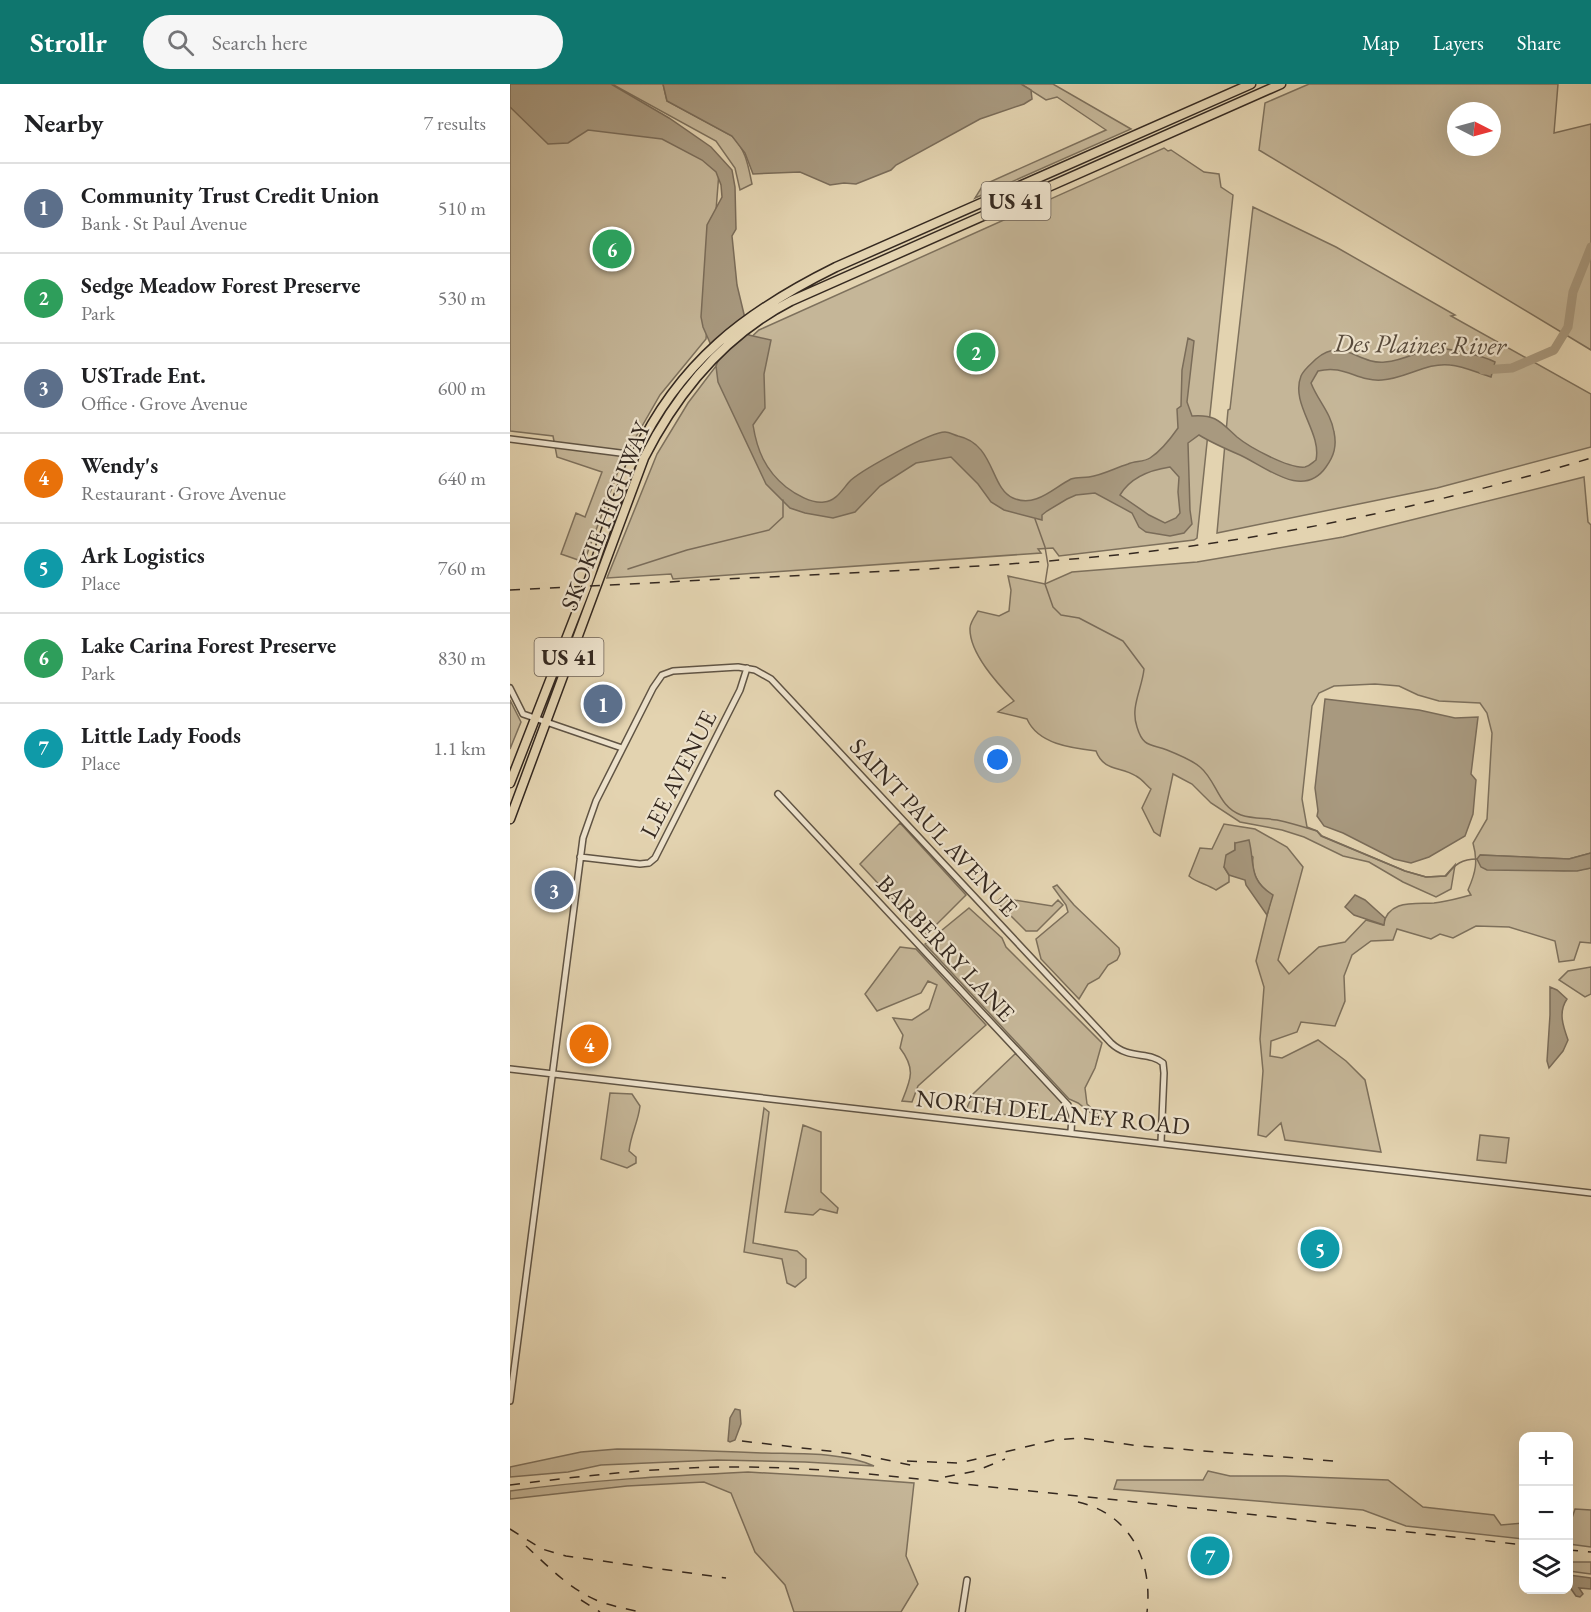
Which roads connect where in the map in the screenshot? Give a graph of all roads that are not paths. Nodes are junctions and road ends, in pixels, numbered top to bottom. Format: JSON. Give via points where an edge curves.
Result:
{"nodes":[{"id":1,"x":1251,"y":84,"type":"edge"},
{"id":2,"x":1281,"y":84,"type":"edge"},
{"id":3,"x":1230,"y":93,"type":"junction"},
{"id":4,"x":1230,"y":106,"type":"junction"},
{"id":5,"x":705,"y":360,"type":"junction"},
{"id":6,"x":510,"y":440,"type":"edge"},
{"id":7,"x":640,"y":457,"type":"junction"},
{"id":8,"x":747,"y":668,"type":"junction"},
{"id":9,"x":510,"y":688,"type":"edge"},
{"id":10,"x":536,"y":718,"type":"junction"},
{"id":11,"x":546,"y":721,"type":"junction"},
{"id":12,"x":622,"y":748,"type":"junction"},
{"id":13,"x":510,"y":783,"type":"edge"},
{"id":14,"x":778,"y":794,"type":"dead end"},
{"id":15,"x":510,"y":819,"type":"edge"},
{"id":16,"x":580,"y":857,"type":"junction"},
{"id":17,"x":510,"y":1069,"type":"edge"},
{"id":18,"x":554,"y":1074,"type":"junction"},
{"id":19,"x":1071,"y":1132,"type":"junction"},
{"id":20,"x":1161,"y":1142,"type":"junction"},
{"id":21,"x":1591,"y":1192,"type":"edge"},
{"id":22,"x":510,"y":1401,"type":"edge"},
{"id":23,"x":967,"y":1580,"type":"dead end"},
{"id":24,"x":962,"y":1612,"type":"edge"}],
"edges":[{"from":1,"to":3,"type":"highway","number":"US 41"},
{"from":2,"to":4,"type":"highway","number":"US 41"},
{"from":3,"to":4,"type":"highway","via":[[1235,102]]},
{"from":3,"to":5,"type":"highway","number":"US 41","via":[[792,289],[752,314]]},
{"from":4,"to":5,"type":"highway","name":"SKOKIE HIGHWAY","number":"US 41","via":[[791,301]]},
{"from":5,"to":7,"type":"highway","name":"SKOKIE HIGHWAY","number":"US 41"},
{"from":6,"to":7,"type":"street"},
{"from":7,"to":10,"type":"highway","name":"SKOKIE HIGHWAY","number":"US 41"},
{"from":7,"to":11,"type":"highway","name":"SKOKIE HIGHWAY","number":"US 41"},
{"from":8,"to":12,"type":"street","via":[[673,671],[662,675]]},
{"from":8,"to":16,"type":"street","name":"LEE AVENUE","via":[[735,700],[655,858],[640,864]]},
{"from":8,"to":20,"type":"street","name":"SAINT PAUL AVENUE","via":[[764,674],[781,690],[1111,1043],[1123,1053],[1163,1062]]},
{"from":9,"to":10,"type":"street","via":[[523,714]]},
{"from":10,"to":11,"type":"street"},
{"from":10,"to":13,"type":"highway","name":"SKOKIE HIGHWAY","number":"US 41"},
{"from":11,"to":12,"type":"street"},
{"from":11,"to":15,"type":"highway","name":"SKOKIE HIGHWAY","number":"US 41"},
{"from":12,"to":16,"type":"street","via":[[592,812]]},
{"from":14,"to":19,"type":"street","name":"BARBERRY LANE","via":[[1068,1105]]},
{"from":16,"to":18,"type":"street"},
{"from":17,"to":18,"type":"street","name":"NORTH DELANEY ROAD"},
{"from":18,"to":19,"type":"street","name":"NORTH DELANEY ROAD"},
{"from":18,"to":22,"type":"street"},
{"from":19,"to":20,"type":"street","name":"NORTH DELANEY ROAD"},
{"from":20,"to":21,"type":"street","name":"NORTH DELANEY ROAD"},
{"from":23,"to":24,"type":"street"}]}
